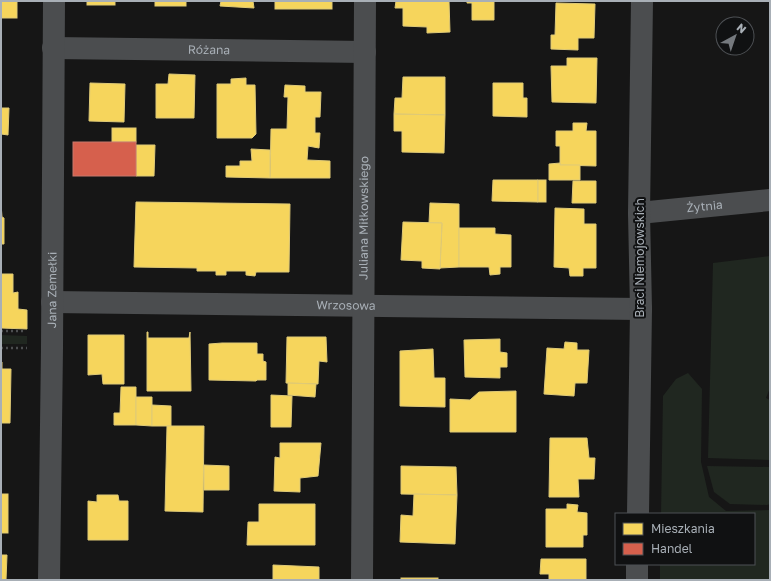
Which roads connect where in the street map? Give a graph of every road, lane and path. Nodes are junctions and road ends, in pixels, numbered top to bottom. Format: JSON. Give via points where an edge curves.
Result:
{"nodes":[{"id":1,"x":54,"y":1,"type":"edge"},
{"id":2,"x":365,"y":1,"type":"edge"},
{"id":3,"x":642,"y":1,"type":"edge"},
{"id":4,"x":53,"y":48,"type":"junction"},
{"id":5,"x":365,"y":52,"type":"junction"},
{"id":6,"x":770,"y":200,"type":"edge"},
{"id":7,"x":639,"y":213,"type":"junction"},
{"id":8,"x":52,"y":302,"type":"junction"},
{"id":9,"x":364,"y":306,"type":"junction"},
{"id":10,"x":641,"y":309,"type":"junction"},
{"id":11,"x":638,"y":513,"type":"edge"},
{"id":12,"x":637,"y":565,"type":"edge"},
{"id":13,"x":49,"y":580,"type":"edge"},
{"id":14,"x":362,"y":580,"type":"edge"},
{"id":15,"x":636,"y":580,"type":"edge"}],
"edges":[{"from":1,"to":4,"type":"street","name":"Jana Zemełki"},
{"from":2,"to":5,"type":"street","name":"Juliana Miłkowskiego"},
{"from":3,"to":7,"type":"street","name":"Braci Niemojowskich"},
{"from":4,"to":5,"type":"street","name":"Różana"},
{"from":4,"to":8,"type":"street","name":"Jana Zemełki"},
{"from":5,"to":9,"type":"street","name":"Juliana Miłkowskiego"},
{"from":6,"to":7,"type":"street","name":"Żytnia"},
{"from":7,"to":10,"type":"street","name":"Braci Niemojowskich"},
{"from":8,"to":9,"type":"street","name":"Wrzosowa"},
{"from":8,"to":13,"type":"street","name":"Jana Zemełki"},
{"from":9,"to":10,"type":"street","name":"Wrzosowa"},
{"from":9,"to":14,"type":"street","name":"Juliana Miłkowskiego"},
{"from":10,"to":11,"type":"street","name":"Braci Niemojowskich"},
{"from":12,"to":15,"type":"street"}]}
